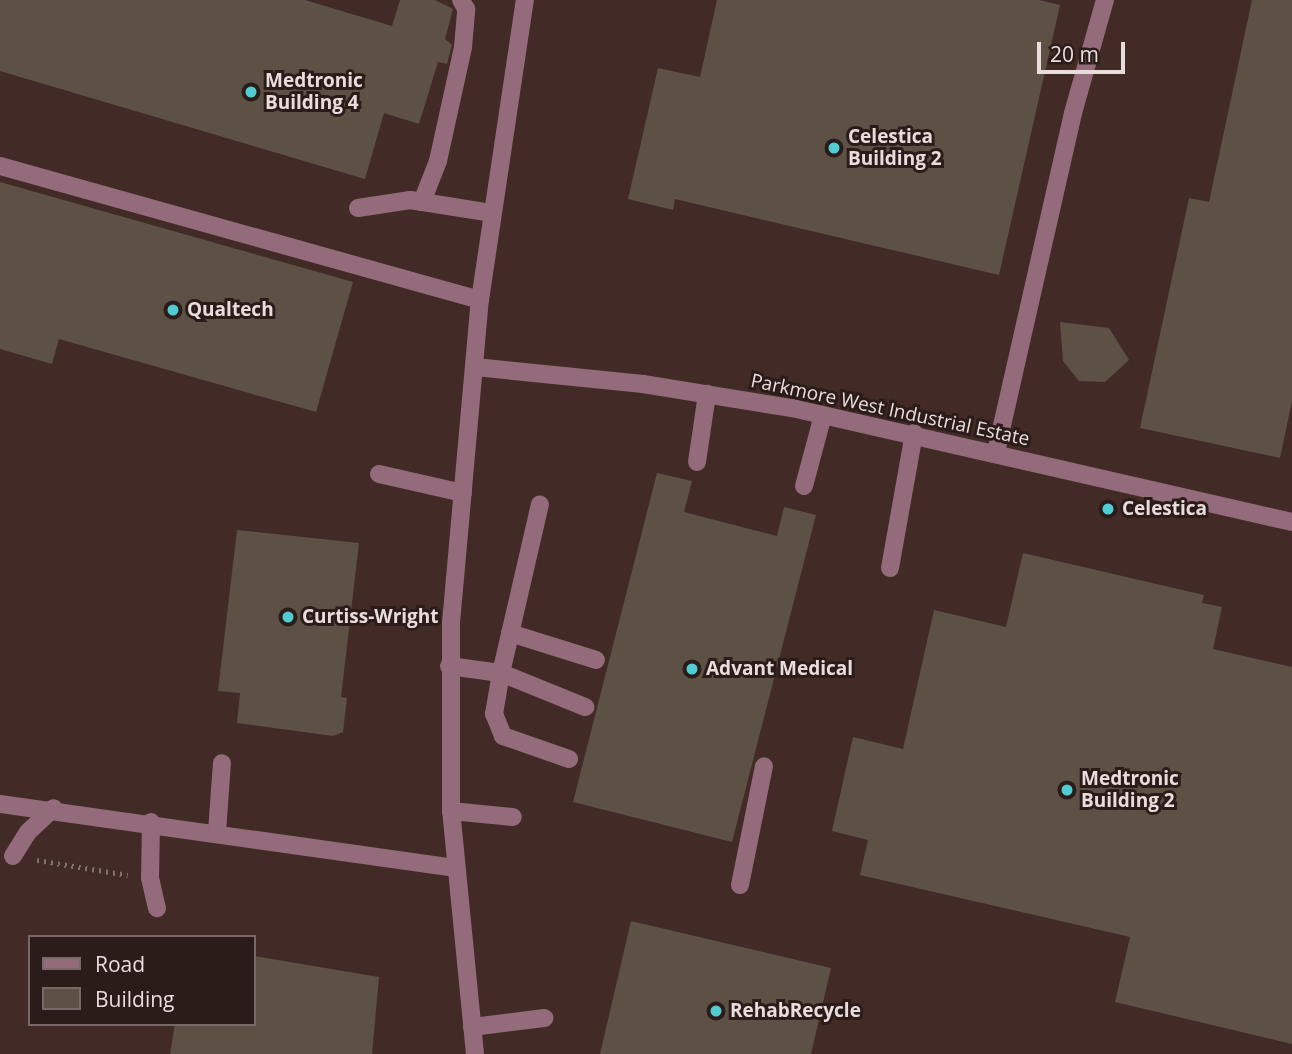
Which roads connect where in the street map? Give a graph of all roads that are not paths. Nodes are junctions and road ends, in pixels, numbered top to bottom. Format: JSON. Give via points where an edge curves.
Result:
{"nodes":[{"id":1,"x":461,"y":0,"type":"edge"},
{"id":2,"x":525,"y":0,"type":"edge"},
{"id":3,"x":1105,"y":0,"type":"edge"},
{"id":4,"x":0,"y":166,"type":"edge"},
{"id":5,"x":422,"y":202,"type":"junction"},
{"id":6,"x":358,"y":208,"type":"dead end"},
{"id":7,"x":491,"y":213,"type":"junction"},
{"id":8,"x":480,"y":300,"type":"junction"},
{"id":9,"x":475,"y":366,"type":"junction"},
{"id":10,"x":707,"y":394,"type":"junction"},
{"id":11,"x":823,"y":415,"type":"junction"},
{"id":12,"x":914,"y":433,"type":"junction"},
{"id":13,"x":996,"y":452,"type":"junction"},
{"id":14,"x":697,"y":462,"type":"dead end"},
{"id":15,"x":379,"y":474,"type":"dead end"},
{"id":16,"x":804,"y":486,"type":"dead end"},
{"id":17,"x":463,"y":492,"type":"junction"},
{"id":18,"x":540,"y":504,"type":"dead end"},
{"id":19,"x":1292,"y":522,"type":"edge"},
{"id":20,"x":890,"y":568,"type":"dead end"},
{"id":21,"x":510,"y":632,"type":"junction"},
{"id":22,"x":596,"y":660,"type":"dead end"},
{"id":23,"x":449,"y":666,"type":"junction"},
{"id":24,"x":501,"y":673,"type":"junction"},
{"id":25,"x":586,"y":707,"type":"dead end"},
{"id":26,"x":569,"y":759,"type":"dead end"},
{"id":27,"x":222,"y":763,"type":"dead end"},
{"id":28,"x":764,"y":766,"type":"dead end"},
{"id":29,"x":0,"y":790,"type":"edge"},
{"id":30,"x":20,"y":803,"type":"junction"},
{"id":31,"x":0,"y":804,"type":"edge"},
{"id":32,"x":54,"y":808,"type":"junction"},
{"id":33,"x":451,"y":811,"type":"junction"},
{"id":34,"x":513,"y":817,"type":"dead end"},
{"id":35,"x":151,"y":822,"type":"junction"},
{"id":36,"x":216,"y":832,"type":"junction"},
{"id":37,"x":13,"y":856,"type":"road end"},
{"id":38,"x":455,"y":868,"type":"junction"},
{"id":39,"x":740,"y":885,"type":"dead end"},
{"id":40,"x":157,"y":908,"type":"dead end"},
{"id":41,"x":544,"y":1018,"type":"dead end"},
{"id":42,"x":472,"y":1027,"type":"junction"},
{"id":43,"x":475,"y":1054,"type":"edge"}],
"edges":[{"from":1,"to":5,"type":"street","via":[[466,9],[463,47],[438,161]]},
{"from":2,"to":7,"type":"street"},
{"from":3,"to":13,"type":"street","via":[[1073,113]]},
{"from":4,"to":8,"type":"street"},
{"from":5,"to":6,"type":"street"},
{"from":5,"to":7,"type":"street"},
{"from":7,"to":8,"type":"street"},
{"from":8,"to":9,"type":"street"},
{"from":9,"to":10,"type":"street","name":"Parkmore West Industrial Estate"},
{"from":9,"to":17,"type":"street"},
{"from":10,"to":11,"type":"street","name":"Parkmore West Industrial Estate"},
{"from":10,"to":14,"type":"street"},
{"from":11,"to":12,"type":"street","name":"Parkmore West Industrial Estate"},
{"from":11,"to":16,"type":"street"},
{"from":12,"to":13,"type":"street","name":"Parkmore West Industrial Estate"},
{"from":12,"to":20,"type":"street"},
{"from":13,"to":19,"type":"street","name":"Parkmore West Industrial Estate"},
{"from":15,"to":17,"type":"street"},
{"from":17,"to":23,"type":"street"},
{"from":18,"to":21,"type":"street"},
{"from":21,"to":22,"type":"street"},
{"from":21,"to":24,"type":"street"},
{"from":23,"to":24,"type":"street"},
{"from":23,"to":33,"type":"street"},
{"from":24,"to":25,"type":"street"},
{"from":24,"to":26,"type":"street","via":[[494,713],[503,736]]},
{"from":27,"to":36,"type":"street"},
{"from":28,"to":39,"type":"street"},
{"from":29,"to":30,"type":"street"},
{"from":30,"to":31,"type":"street"},
{"from":30,"to":32,"type":"street"},
{"from":32,"to":35,"type":"street"},
{"from":32,"to":37,"type":"street","via":[[28,832]]},
{"from":33,"to":34,"type":"street"},
{"from":33,"to":38,"type":"street"},
{"from":35,"to":36,"type":"street"},
{"from":35,"to":40,"type":"street","via":[[150,878]]},
{"from":36,"to":38,"type":"street"},
{"from":38,"to":42,"type":"street"},
{"from":41,"to":42,"type":"street"},
{"from":42,"to":43,"type":"street"}]}
